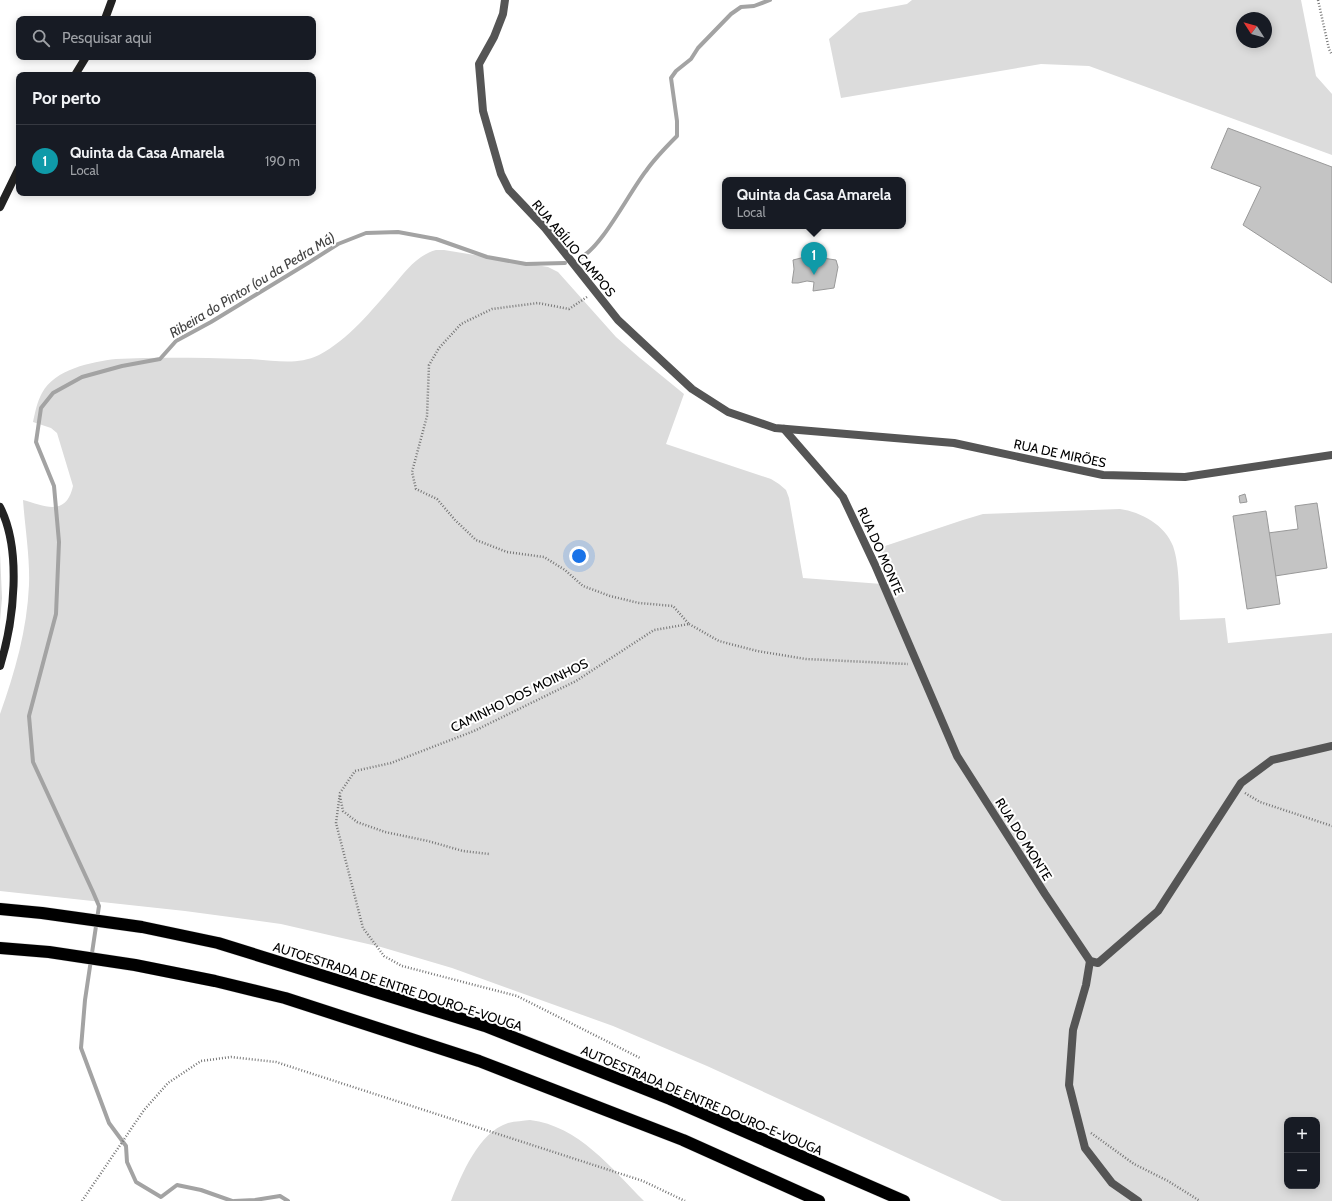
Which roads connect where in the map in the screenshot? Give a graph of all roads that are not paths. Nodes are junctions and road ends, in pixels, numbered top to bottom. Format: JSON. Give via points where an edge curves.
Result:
{"nodes":[{"id":1,"x":112,"y":0,"type":"edge"},
{"id":2,"x":505,"y":0,"type":"edge"},
{"id":3,"x":106,"y":16,"type":"edge"},
{"id":4,"x":84,"y":60,"type":"edge"},
{"id":5,"x":77,"y":72,"type":"edge"},
{"id":6,"x":16,"y":174,"type":"edge"},
{"id":7,"x":0,"y":207,"type":"edge"},
{"id":8,"x":784,"y":428,"type":"junction"},
{"id":9,"x":1332,"y":455,"type":"edge"},
{"id":10,"x":0,"y":507,"type":"edge"},
{"id":11,"x":0,"y":666,"type":"edge"},
{"id":12,"x":1332,"y":746,"type":"edge"},
{"id":13,"x":0,"y":909,"type":"edge"},
{"id":14,"x":0,"y":948,"type":"edge"},
{"id":15,"x":1090,"y":961,"type":"junction"},
{"id":16,"x":819,"y":1201,"type":"edge"},
{"id":17,"x":904,"y":1201,"type":"edge"},
{"id":18,"x":1138,"y":1201,"type":"edge"}],
"edges":[{"from":1,"to":3,"type":"main road"},
{"from":2,"to":8,"type":"street","name":"RUA ABÍLIO CAMPOS","via":[[503,14],[494,37],[479,64],[483,111],[501,174],[509,190],[545,228],[618,320],[692,389],[728,412],[775,428]]},
{"from":4,"to":5,"type":"main road"},
{"from":6,"to":7,"type":"main road"},
{"from":8,"to":9,"type":"street","name":"RUA DE MIRÕES","via":[[954,443],[1103,475],[1185,477]]},
{"from":8,"to":15,"type":"street","name":"RUA DO MONTE","via":[[843,497],[957,756]]},
{"from":10,"to":11,"type":"main road","via":[[7,526],[13,580],[10,626]]},
{"from":12,"to":15,"type":"street","via":[[1272,760],[1241,783],[1158,911],[1098,963]]},
{"from":13,"to":17,"type":"highway","name":"AUTOESTRADA DE ENTRE DOURO-E-VOUGA","via":[[142,927],[218,943],[485,1026],[670,1099]]},
{"from":14,"to":16,"type":"highway","via":[[49,952],[135,965],[285,998],[479,1060],[683,1140]]},
{"from":15,"to":18,"type":"street","via":[[1073,1030],[1069,1084],[1085,1148],[1112,1183]]}]}
